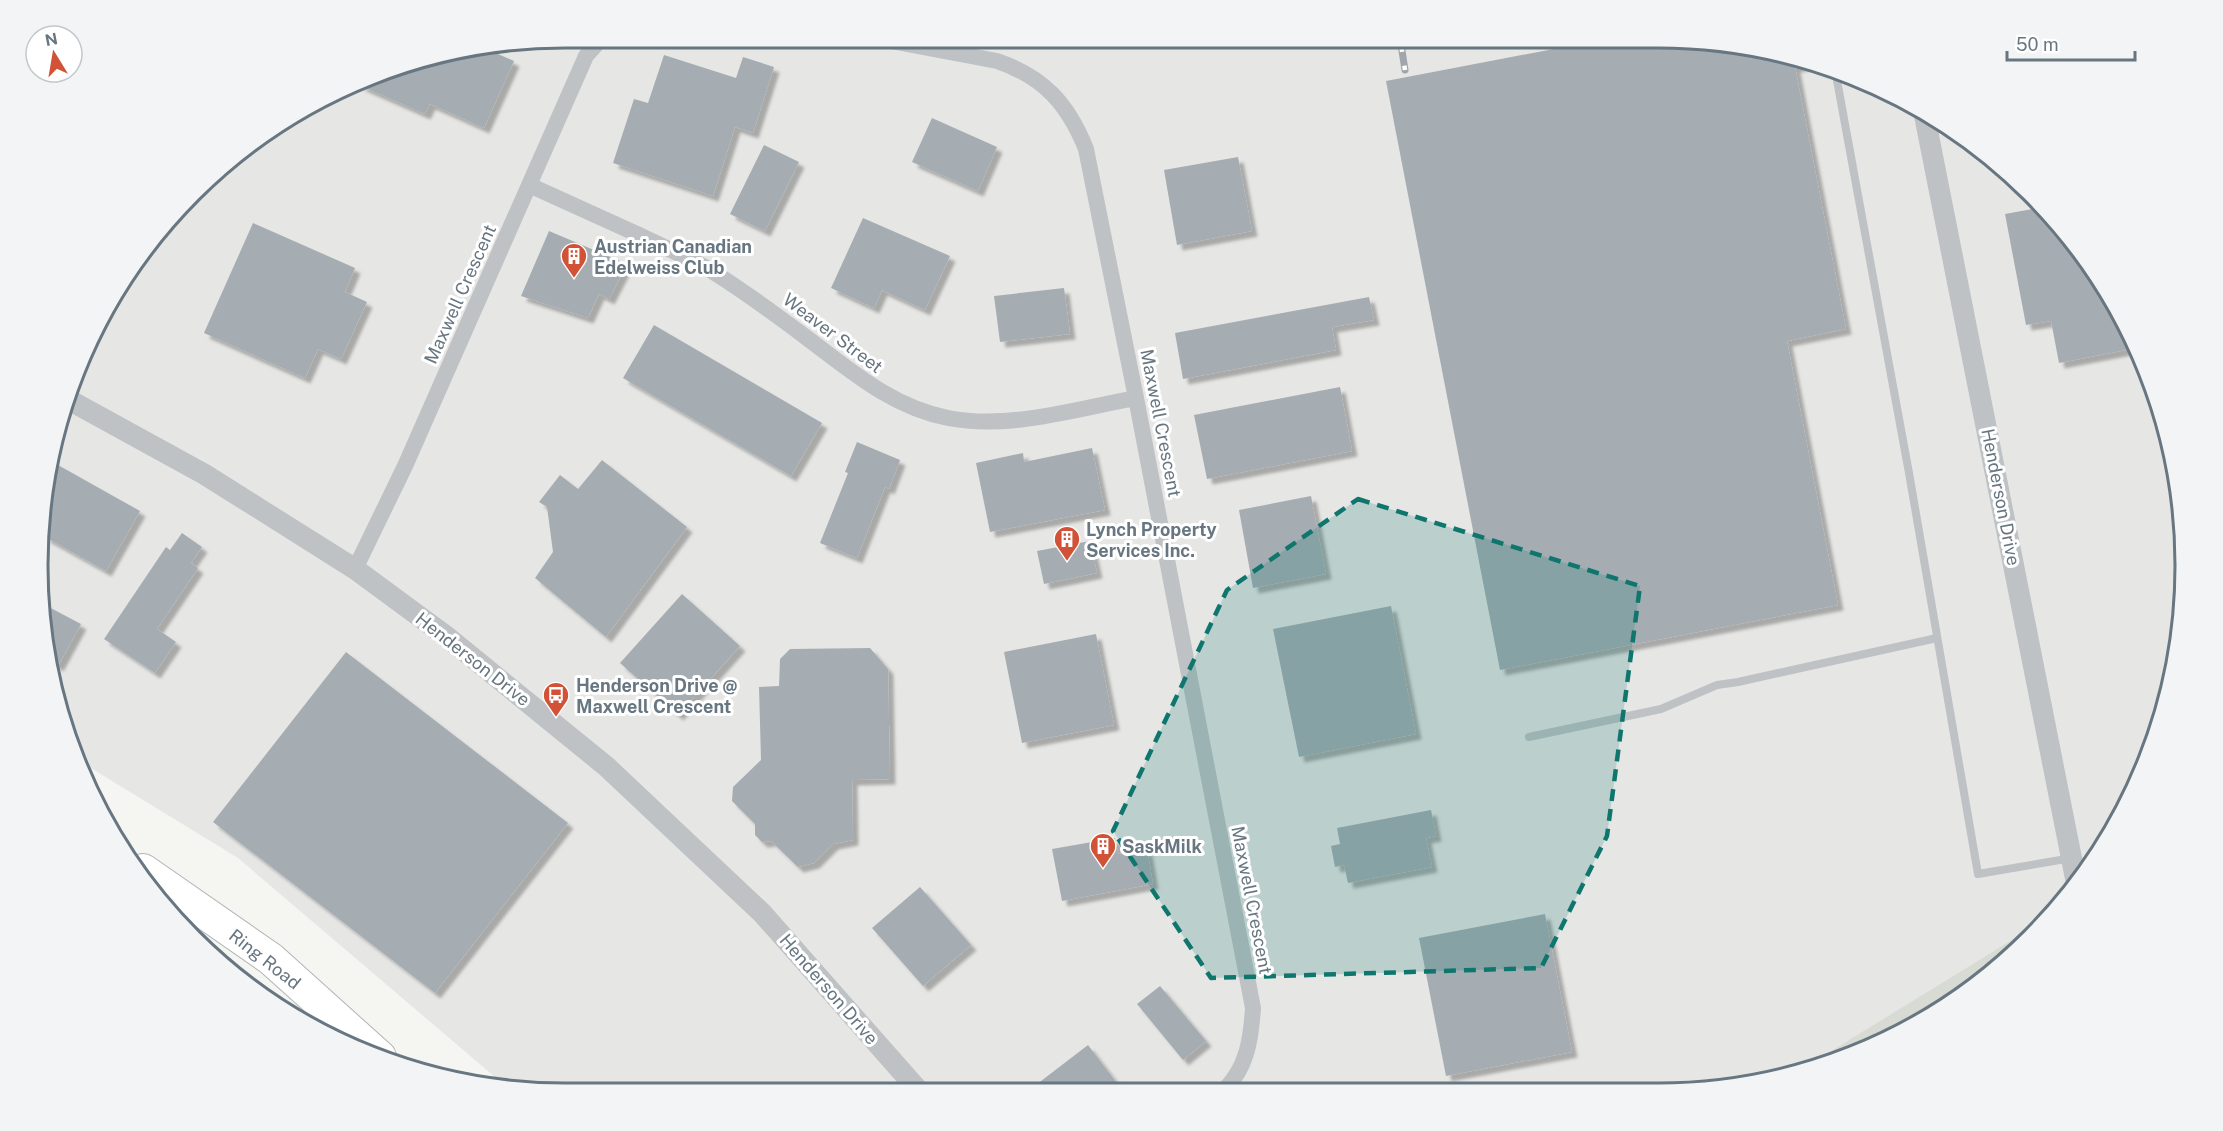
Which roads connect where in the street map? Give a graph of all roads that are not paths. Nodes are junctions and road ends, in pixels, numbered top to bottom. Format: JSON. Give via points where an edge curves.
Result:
{"nodes":[{"id":1,"x":593,"y":48,"type":"edge"},
{"id":2,"x":926,"y":48,"type":"edge"},
{"id":3,"x":1837,"y":80,"type":"edge"},
{"id":4,"x":1933,"y":128,"type":"edge"},
{"id":5,"x":529,"y":185,"type":"junction"},
{"id":6,"x":1136,"y":398,"type":"junction"},
{"id":7,"x":74,"y":402,"type":"edge"},
{"id":8,"x":355,"y":569,"type":"junction"},
{"id":9,"x":1937,"y":638,"type":"junction"},
{"id":10,"x":1529,"y":737,"type":"dead end"},
{"id":11,"x":2072,"y":858,"type":"junction"},
{"id":12,"x":2074,"y":872,"type":"edge"},
{"id":13,"x":151,"y":876,"type":"edge"},
{"id":14,"x":364,"y":1043,"type":"edge"},
{"id":15,"x":912,"y":1083,"type":"edge"},
{"id":16,"x":1231,"y":1083,"type":"edge"}],
"edges":[{"from":1,"to":5,"type":"street","name":"Maxwell Crescent","via":[[586,56]]},
{"from":2,"to":6,"type":"street","name":"Maxwell Crescent","via":[[1016,68],[1033,77],[1061,102],[1079,132],[1091,167]]},
{"from":3,"to":9,"type":"lane"},
{"from":4,"to":11,"type":"street","name":"Henderson Drive"},
{"from":5,"to":6,"type":"street","name":"Weaver Street","via":[[708,269],[765,306],[875,389],[922,411],[949,418],[1015,421]]},
{"from":5,"to":8,"type":"street","name":"Maxwell Crescent","via":[[405,466]]},
{"from":6,"to":16,"type":"street","name":"Maxwell Crescent","via":[[1252,1008],[1245,1060]]},
{"from":7,"to":8,"type":"street","name":"Henderson Drive","via":[[204,474]]},
{"from":8,"to":15,"type":"street","name":"Henderson Drive","via":[[446,636],[628,786],[762,913]]},
{"from":9,"to":10,"type":"lane","via":[[1717,685],[1661,710]]},
{"from":9,"to":11,"type":"lane","via":[[1978,874]]},
{"from":11,"to":12,"type":"street","name":"Henderson Drive"},
{"from":13,"to":14,"type":"highway","name":"Ring Road","via":[[272,959]]}]}
